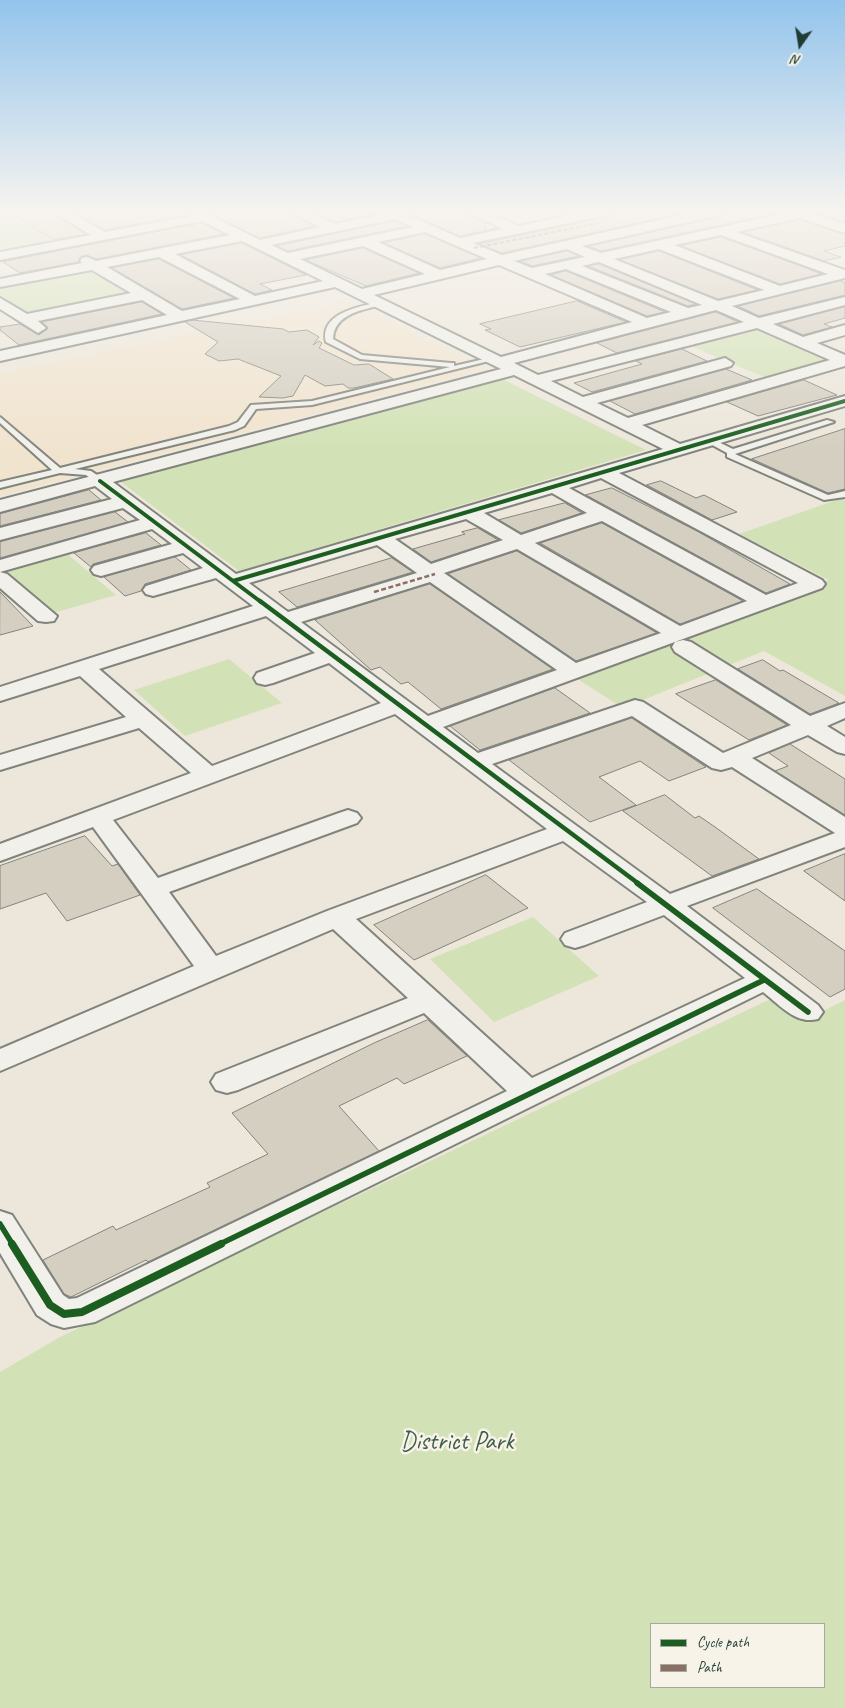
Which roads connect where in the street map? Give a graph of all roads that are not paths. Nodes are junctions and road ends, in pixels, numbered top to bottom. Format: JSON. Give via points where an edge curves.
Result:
{"nodes":[{"id":1,"x":135,"y":290,"type":"edge"},
{"id":2,"x":233,"y":290,"type":"edge"},
{"id":3,"x":301,"y":290,"type":"edge"},
{"id":4,"x":351,"y":290,"type":"edge"},
{"id":5,"x":377,"y":290,"type":"edge"},
{"id":6,"x":569,"y":290,"type":"edge"},
{"id":7,"x":629,"y":290,"type":"edge"},
{"id":8,"x":679,"y":290,"type":"edge"},
{"id":9,"x":773,"y":290,"type":"edge"},
{"id":10,"x":359,"y":294,"type":"junction"},
{"id":11,"x":144,"y":295,"type":"junction"},
{"id":12,"x":253,"y":300,"type":"junction"},
{"id":13,"x":0,"y":302,"type":"edge"},
{"id":14,"x":845,"y":302,"type":"edge"},
{"id":15,"x":380,"y":304,"type":"junction"},
{"id":16,"x":716,"y":305,"type":"junction"},
{"id":17,"x":684,"y":312,"type":"junction"},
{"id":18,"x":181,"y":316,"type":"junction"},
{"id":19,"x":25,"y":318,"type":"junction"},
{"id":20,"x":646,"y":323,"type":"junction"},
{"id":21,"x":757,"y":323,"type":"junction"},
{"id":22,"x":845,"y":330,"type":"edge"},
{"id":23,"x":800,"y":343,"type":"junction"},
{"id":24,"x":59,"y":344,"type":"junction"},
{"id":25,"x":680,"y":344,"type":"junction"},
{"id":26,"x":0,"y":356,"type":"edge"},
{"id":27,"x":496,"y":361,"type":"junction"},
{"id":28,"x":845,"y":361,"type":"edge"},
{"id":29,"x":725,"y":363,"type":"junction"},
{"id":30,"x":464,"y":366,"type":"junction"},
{"id":31,"x":515,"y":370,"type":"junction"},
{"id":32,"x":537,"y":380,"type":"junction"},
{"id":33,"x":770,"y":382,"type":"junction"},
{"id":34,"x":582,"y":402,"type":"junction"},
{"id":35,"x":842,"y":404,"type":"edge"},
{"id":36,"x":0,"y":419,"type":"edge"},
{"id":37,"x":830,"y":422,"type":"dead end"},
{"id":38,"x":627,"y":424,"type":"junction"},
{"id":39,"x":709,"y":441,"type":"junction"},
{"id":40,"x":679,"y":450,"type":"junction"},
{"id":41,"x":732,"y":452,"type":"junction"},
{"id":42,"x":58,"y":470,"type":"junction"},
{"id":43,"x":603,"y":472,"type":"junction"},
{"id":44,"x":100,"y":481,"type":"junction"},
{"id":45,"x":0,"y":485,"type":"edge"},
{"id":46,"x":554,"y":487,"type":"junction"},
{"id":47,"x":845,"y":494,"type":"edge"},
{"id":48,"x":127,"y":501,"type":"junction"},
{"id":49,"x":0,"y":506,"type":"edge"},
{"id":50,"x":468,"y":512,"type":"junction"},
{"id":51,"x":603,"y":514,"type":"junction"},
{"id":52,"x":155,"y":522,"type":"junction"},
{"id":53,"x":0,"y":534,"type":"edge"},
{"id":54,"x":380,"y":538,"type":"junction"},
{"id":55,"x":519,"y":542,"type":"junction"},
{"id":56,"x":187,"y":546,"type":"junction"},
{"id":57,"x":0,"y":566,"type":"edge"},
{"id":58,"x":101,"y":570,"type":"dead end"},
{"id":59,"x":432,"y":573,"type":"junction"},
{"id":60,"x":226,"y":576,"type":"junction"},
{"id":61,"x":0,"y":578,"type":"edge"},
{"id":62,"x":153,"y":590,"type":"dead end"},
{"id":63,"x":9,"y":596,"type":"edge"},
{"id":64,"x":764,"y":602,"type":"junction"},
{"id":65,"x":277,"y":614,"type":"junction"},
{"id":66,"x":46,"y":616,"type":"dead end"},
{"id":67,"x":680,"y":640,"type":"junction"},
{"id":68,"x":332,"y":655,"type":"junction"},
{"id":69,"x":83,"y":667,"type":"junction"},
{"id":70,"x":573,"y":671,"type":"junction"},
{"id":71,"x":265,"y":678,"type":"dead end"},
{"id":72,"x":0,"y":694,"type":"edge"},
{"id":73,"x":398,"y":705,"type":"junction"},
{"id":74,"x":845,"y":710,"type":"edge"},
{"id":75,"x":143,"y":719,"type":"junction"},
{"id":76,"x":426,"y":726,"type":"junction"},
{"id":77,"x":809,"y":726,"type":"junction"},
{"id":78,"x":845,"y":747,"type":"edge"},
{"id":79,"x":735,"y":758,"type":"junction"},
{"id":80,"x":475,"y":762,"type":"junction"},
{"id":81,"x":0,"y":763,"type":"edge"},
{"id":82,"x":208,"y":775,"type":"junction"},
{"id":83,"x":97,"y":816,"type":"junction"},
{"id":84,"x":348,"y":818,"type":"dead end"},
{"id":85,"x":566,"y":831,"type":"junction"},
{"id":86,"x":842,"y":839,"type":"edge"},
{"id":87,"x":0,"y":853,"type":"edge"},
{"id":88,"x":153,"y":889,"type":"junction"},
{"id":89,"x":668,"y":905,"type":"junction"},
{"id":90,"x":337,"y":917,"type":"junction"},
{"id":91,"x":575,"y":939,"type":"dead end"},
{"id":92,"x":211,"y":969,"type":"junction"},
{"id":93,"x":764,"y":980,"type":"junction"},
{"id":94,"x":427,"y":1001,"type":"junction"},
{"id":95,"x":808,"y":1012,"type":"dead end"},
{"id":96,"x":0,"y":1061,"type":"edge"},
{"id":97,"x":227,"y":1082,"type":"dead end"},
{"id":98,"x":529,"y":1093,"type":"junction"},
{"id":99,"x":0,"y":1224,"type":"edge"}],
"edges":[{"from":1,"to":11,"type":"street"},
{"from":2,"to":12,"type":"street"},
{"from":3,"to":12,"type":"street"},
{"from":4,"to":10,"type":"street"},
{"from":5,"to":10,"type":"street"},
{"from":6,"to":20,"type":"street"},
{"from":7,"to":17,"type":"street"},
{"from":8,"to":16,"type":"street"},
{"from":9,"to":16,"type":"street"},
{"from":10,"to":15,"type":"street"},
{"from":11,"to":18,"type":"street"},
{"from":11,"to":19,"type":"street"},
{"from":12,"to":18,"type":"street"},
{"from":13,"to":19,"type":"street"},
{"from":14,"to":21,"type":"street"},
{"from":15,"to":27,"type":"street"},
{"from":15,"to":30,"type":"lane","via":[[336,320],[329,329],[329,340],[360,357]]},
{"from":16,"to":17,"type":"street"},
{"from":16,"to":21,"type":"street"},
{"from":17,"to":20,"type":"street"},
{"from":18,"to":24,"type":"street"},
{"from":19,"to":24,"type":"street"},
{"from":20,"to":27,"type":"street"},
{"from":21,"to":23,"type":"street"},
{"from":21,"to":25,"type":"street"},
{"from":22,"to":23,"type":"street"},
{"from":23,"to":28,"type":"street"},
{"from":24,"to":26,"type":"street"},
{"from":25,"to":29,"type":"street"},
{"from":25,"to":32,"type":"street"},
{"from":27,"to":30,"type":"lane"},
{"from":27,"to":31,"type":"street"},
{"from":28,"to":33,"type":"street"},
{"from":29,"to":33,"type":"street"},
{"from":29,"to":34,"type":"street"},
{"from":30,"to":42,"type":"lane","via":[[312,403],[254,407],[242,424],[232,428]]},
{"from":31,"to":32,"type":"street"},
{"from":31,"to":44,"type":"street"},
{"from":32,"to":34,"type":"street"},
{"from":33,"to":38,"type":"street"},
{"from":34,"to":38,"type":"street"},
{"from":35,"to":39,"type":"street"},
{"from":36,"to":42,"type":"lane"},
{"from":37,"to":41,"type":"lane"},
{"from":38,"to":40,"type":"street"},
{"from":39,"to":40,"type":"street"},
{"from":39,"to":41,"type":"lane"},
{"from":40,"to":43,"type":"street"},
{"from":41,"to":47,"type":"lane","via":[[730,456],[827,498]]},
{"from":42,"to":44,"type":"lane","via":[[88,473]]},
{"from":42,"to":45,"type":"lane"},
{"from":43,"to":46,"type":"street"},
{"from":43,"to":64,"type":"street","via":[[815,584]]},
{"from":44,"to":48,"type":"street"},
{"from":44,"to":49,"type":"street"},
{"from":46,"to":50,"type":"street"},
{"from":46,"to":51,"type":"street"},
{"from":48,"to":52,"type":"street"},
{"from":48,"to":53,"type":"street"},
{"from":50,"to":54,"type":"street"},
{"from":50,"to":55,"type":"street"},
{"from":51,"to":55,"type":"street"},
{"from":51,"to":64,"type":"street"},
{"from":52,"to":56,"type":"street"},
{"from":52,"to":57,"type":"street"},
{"from":54,"to":59,"type":"street"},
{"from":54,"to":60,"type":"street"},
{"from":55,"to":59,"type":"street"},
{"from":55,"to":67,"type":"street"},
{"from":56,"to":58,"type":"street"},
{"from":56,"to":60,"type":"street"},
{"from":59,"to":65,"type":"street"},
{"from":59,"to":70,"type":"street"},
{"from":60,"to":62,"type":"street"},
{"from":60,"to":65,"type":"street"},
{"from":61,"to":63,"type":"street"},
{"from":63,"to":66,"type":"street"},
{"from":64,"to":67,"type":"street"},
{"from":65,"to":68,"type":"street"},
{"from":65,"to":69,"type":"street"},
{"from":67,"to":70,"type":"street"},
{"from":67,"to":77,"type":"street"},
{"from":68,"to":71,"type":"street"},
{"from":68,"to":73,"type":"street"},
{"from":69,"to":72,"type":"street"},
{"from":69,"to":75,"type":"street"},
{"from":70,"to":76,"type":"street"},
{"from":73,"to":76,"type":"street"},
{"from":73,"to":82,"type":"street"},
{"from":74,"to":77,"type":"street"},
{"from":75,"to":81,"type":"street"},
{"from":75,"to":82,"type":"street"},
{"from":76,"to":80,"type":"street"},
{"from":77,"to":78,"type":"street"},
{"from":77,"to":79,"type":"street"},
{"from":79,"to":80,"type":"street","via":[[721,764],[635,707]]},
{"from":79,"to":86,"type":"street"},
{"from":80,"to":85,"type":"street"},
{"from":82,"to":83,"type":"street"},
{"from":83,"to":87,"type":"street"},
{"from":83,"to":88,"type":"street"},
{"from":84,"to":88,"type":"street"},
{"from":85,"to":89,"type":"street"},
{"from":85,"to":90,"type":"street"},
{"from":86,"to":89,"type":"street"},
{"from":88,"to":92,"type":"street"},
{"from":89,"to":91,"type":"street"},
{"from":89,"to":93,"type":"street"},
{"from":90,"to":92,"type":"street"},
{"from":90,"to":94,"type":"street"},
{"from":92,"to":96,"type":"street"},
{"from":93,"to":95,"type":"street"},
{"from":93,"to":98,"type":"street"},
{"from":94,"to":97,"type":"street"},
{"from":94,"to":98,"type":"street"},
{"from":98,"to":99,"type":"street","via":[[82,1312],[64,1314],[50,1305]]}]}
